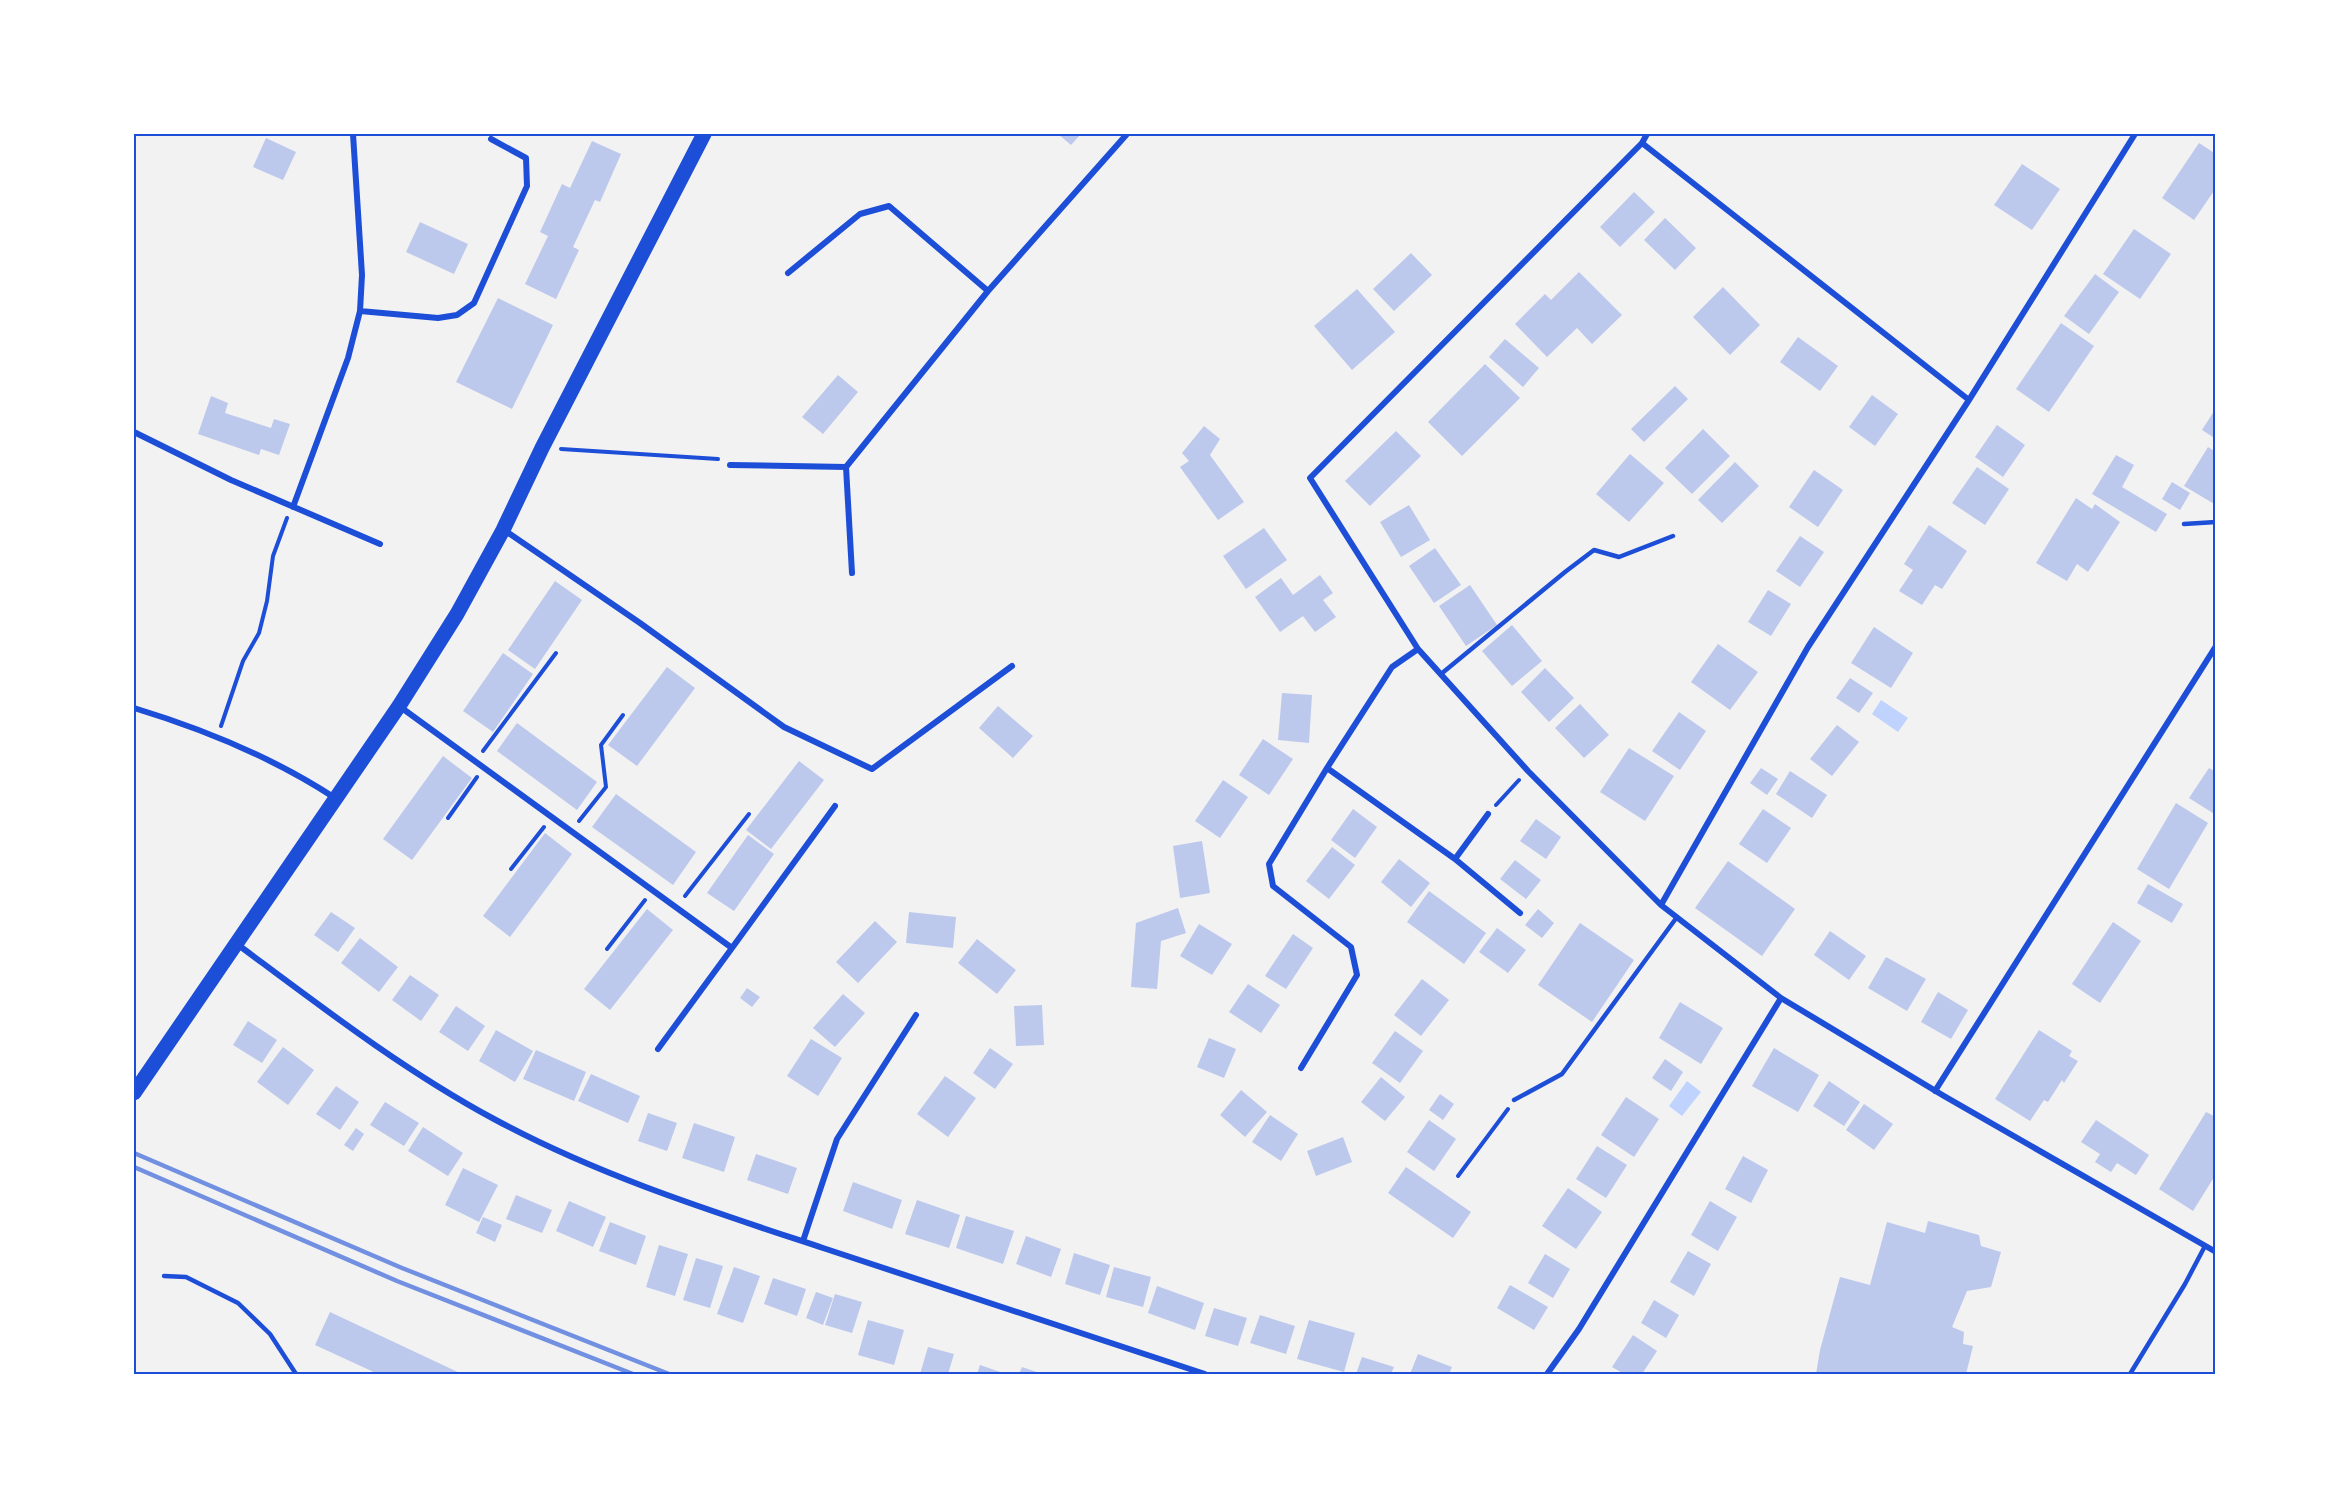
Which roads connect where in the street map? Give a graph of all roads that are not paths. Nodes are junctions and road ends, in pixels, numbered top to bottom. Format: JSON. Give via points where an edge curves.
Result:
{"nodes":[{"id":1,"x":353,"y":134,"type":"edge"},
{"id":2,"x":703,"y":134,"type":"edge"},
{"id":3,"x":1127,"y":134,"type":"edge"},
{"id":4,"x":1647,"y":134,"type":"edge"},
{"id":5,"x":2135,"y":134,"type":"edge"},
{"id":6,"x":491,"y":139,"type":"dead end"},
{"id":7,"x":1642,"y":143,"type":"junction"},
{"id":8,"x":788,"y":273,"type":"dead end"},
{"id":9,"x":988,"y":291,"type":"junction"},
{"id":10,"x":360,"y":310,"type":"junction"},
{"id":11,"x":1970,"y":400,"type":"junction"},
{"id":12,"x":134,"y":432,"type":"edge"},
{"id":13,"x":730,"y":465,"type":"road end"},
{"id":14,"x":846,"y":467,"type":"junction"},
{"id":15,"x":293,"y":507,"type":"junction"},
{"id":16,"x":2216,"y":522,"type":"edge"},
{"id":17,"x":2184,"y":524,"type":"dead end"},
{"id":18,"x":503,"y":530,"type":"junction"},
{"id":19,"x":1673,"y":536,"type":"dead end"},
{"id":20,"x":380,"y":544,"type":"dead end"},
{"id":21,"x":852,"y":573,"type":"dead end"},
{"id":22,"x":2216,"y":646,"type":"edge"},
{"id":23,"x":1418,"y":649,"type":"junction"},
{"id":24,"x":1012,"y":666,"type":"dead end"},
{"id":25,"x":1441,"y":674,"type":"junction"},
{"id":26,"x":399,"y":706,"type":"junction"},
{"id":27,"x":134,"y":708,"type":"edge"},
{"id":28,"x":1327,"y":768,"type":"junction"},
{"id":29,"x":336,"y":798,"type":"junction"},
{"id":30,"x":835,"y":806,"type":"dead end"},
{"id":31,"x":1488,"y":814,"type":"road end"},
{"id":32,"x":1455,"y":859,"type":"junction"},
{"id":33,"x":1661,"y":905,"type":"junction"},
{"id":34,"x":1520,"y":913,"type":"dead end"},
{"id":35,"x":1677,"y":917,"type":"junction"},
{"id":36,"x":237,"y":944,"type":"junction"},
{"id":37,"x":732,"y":948,"type":"junction"},
{"id":38,"x":1781,"y":998,"type":"junction"},
{"id":39,"x":915,"y":1015,"type":"dead end"},
{"id":40,"x":658,"y":1049,"type":"dead end"},
{"id":41,"x":1301,"y":1068,"type":"dead end"},
{"id":42,"x":1935,"y":1090,"type":"junction"},
{"id":43,"x":134,"y":1093,"type":"edge"},
{"id":44,"x":1515,"y":1100,"type":"road end"},
{"id":45,"x":803,"y":1241,"type":"junction"},
{"id":46,"x":2205,"y":1246,"type":"junction"},
{"id":47,"x":2216,"y":1252,"type":"edge"},
{"id":48,"x":164,"y":1276,"type":"dead end"},
{"id":49,"x":296,"y":1374,"type":"edge"},
{"id":50,"x":1204,"y":1374,"type":"edge"},
{"id":51,"x":1547,"y":1374,"type":"edge"},
{"id":52,"x":2130,"y":1374,"type":"edge"}],
"edges":[{"from":1,"to":10,"type":"street","via":[[362,275]]},
{"from":2,"to":18,"type":"main road"},
{"from":3,"to":9,"type":"street"},
{"from":4,"to":7,"type":"street"},
{"from":5,"to":11,"type":"street"},
{"from":6,"to":10,"type":"street","via":[[526,158],[527,186],[474,303],[457,315],[438,318]]},
{"from":7,"to":11,"type":"street"},
{"from":7,"to":23,"type":"street","via":[[1310,478]]},
{"from":8,"to":9,"type":"street","via":[[860,213],[889,206]]},
{"from":9,"to":14,"type":"street"},
{"from":10,"to":15,"type":"street","via":[[348,358]]},
{"from":11,"to":33,"type":"street","via":[[1808,647]]},
{"from":12,"to":15,"type":"street"},
{"from":13,"to":14,"type":"street"},
{"from":14,"to":21,"type":"street"},
{"from":15,"to":20,"type":"street"},
{"from":16,"to":17,"type":"lane"},
{"from":18,"to":24,"type":"street","via":[[784,727],[872,769]]},
{"from":18,"to":26,"type":"main road","via":[[457,614]]},
{"from":19,"to":25,"type":"lane","via":[[1619,557],[1594,550]]},
{"from":22,"to":42,"type":"street"},
{"from":23,"to":25,"type":"street"},
{"from":23,"to":28,"type":"street","via":[[1392,667]]},
{"from":25,"to":33,"type":"street","via":[[1528,771]]},
{"from":26,"to":29,"type":"main road"},
{"from":26,"to":37,"type":"street"},
{"from":27,"to":29,"type":"street","via":[[279,765]]},
{"from":28,"to":32,"type":"street"},
{"from":28,"to":41,"type":"street","via":[[1269,864],[1273,886],[1351,947],[1357,975]]},
{"from":29,"to":36,"type":"main road"},
{"from":30,"to":37,"type":"street"},
{"from":31,"to":32,"type":"street"},
{"from":32,"to":34,"type":"street"},
{"from":33,"to":35,"type":"street"},
{"from":35,"to":38,"type":"street"},
{"from":35,"to":44,"type":"lane","via":[[1562,1074]]},
{"from":36,"to":43,"type":"main road"},
{"from":36,"to":45,"type":"street","via":[[376,1044],[495,1119],[573,1158]]},
{"from":37,"to":40,"type":"street"},
{"from":38,"to":42,"type":"street"},
{"from":38,"to":51,"type":"street","via":[[1579,1329]]},
{"from":39,"to":45,"type":"street","via":[[837,1140]]},
{"from":42,"to":46,"type":"street"},
{"from":45,"to":50,"type":"street"},
{"from":46,"to":47,"type":"street"},
{"from":46,"to":52,"type":"lane"},
{"from":48,"to":49,"type":"lane","via":[[186,1277],[238,1303],[270,1334]]}]}
